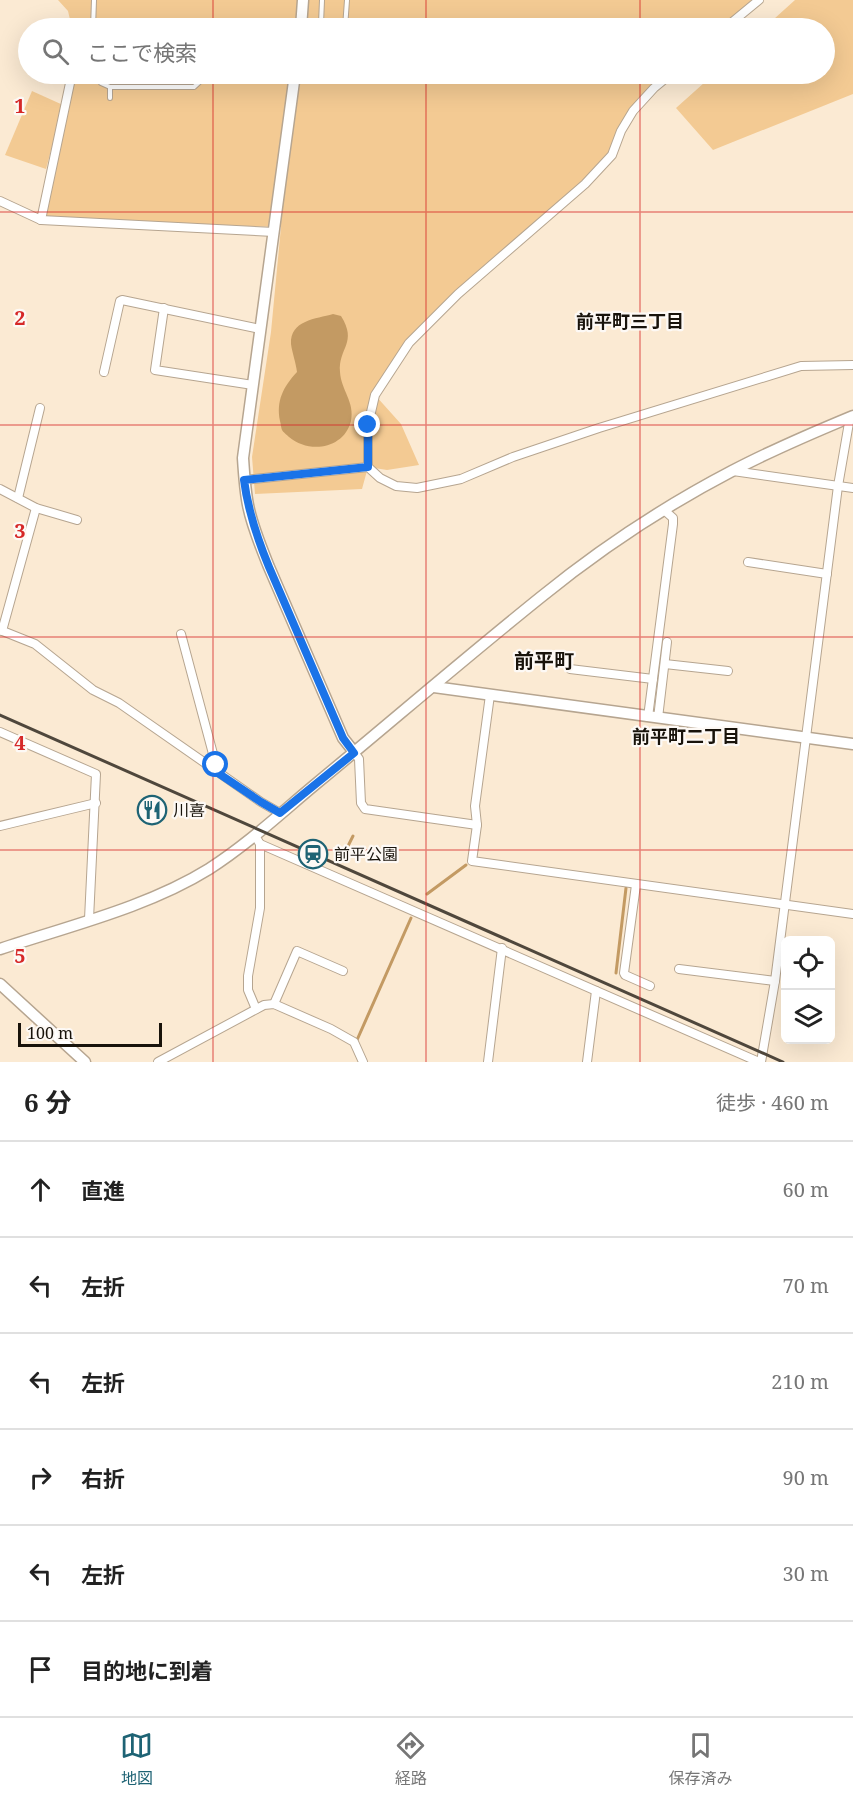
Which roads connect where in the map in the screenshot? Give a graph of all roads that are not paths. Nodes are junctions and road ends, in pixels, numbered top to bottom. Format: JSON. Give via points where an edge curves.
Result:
{"nodes":[{"id":1,"x":94,"y":0,"type":"edge"},
{"id":2,"x":303,"y":0,"type":"edge"},
{"id":3,"x":322,"y":0,"type":"edge"},
{"id":4,"x":347,"y":0,"type":"edge"},
{"id":5,"x":759,"y":0,"type":"edge"},
{"id":6,"x":93,"y":18,"type":"edge"},
{"id":7,"x":302,"y":18,"type":"edge"},
{"id":8,"x":321,"y":18,"type":"edge"},
{"id":9,"x":346,"y":18,"type":"edge"},
{"id":10,"x":737,"y":18,"type":"edge"},
{"id":11,"x":70,"y":84,"type":"edge"},
{"id":12,"x":103,"y":84,"type":"edge"},
{"id":13,"x":197,"y":84,"type":"edge"},
{"id":14,"x":295,"y":84,"type":"edge"},
{"id":15,"x":659,"y":84,"type":"edge"},
{"id":16,"x":110,"y":87,"type":"junction"},
{"id":17,"x":110,"y":98,"type":"dead end"},
{"id":18,"x":0,"y":201,"type":"edge"},
{"id":19,"x":41,"y":220,"type":"junction"},
{"id":20,"x":274,"y":232,"type":"junction"},
{"id":21,"x":164,"y":308,"type":"junction"},
{"id":22,"x":261,"y":328,"type":"junction"},
{"id":23,"x":853,"y":365,"type":"edge"},
{"id":24,"x":104,"y":372,"type":"dead end"},
{"id":25,"x":253,"y":385,"type":"junction"},
{"id":26,"x":40,"y":408,"type":"dead end"},
{"id":27,"x":851,"y":416,"type":"edge"},
{"id":28,"x":368,"y":467,"type":"junction"},
{"id":29,"x":732,"y":471,"type":"junction"},
{"id":30,"x":244,"y":480,"type":"junction"},
{"id":31,"x":838,"y":486,"type":"junction"},
{"id":32,"x":853,"y":488,"type":"edge"},
{"id":33,"x":0,"y":489,"type":"edge"},
{"id":34,"x":18,"y":498,"type":"junction"},
{"id":35,"x":36,"y":508,"type":"junction"},
{"id":36,"x":664,"y":510,"type":"junction"},
{"id":37,"x":77,"y":520,"type":"dead end"},
{"id":38,"x":748,"y":562,"type":"dead end"},
{"id":39,"x":827,"y":574,"type":"junction"},
{"id":40,"x":1,"y":631,"type":"edge"},
{"id":41,"x":181,"y":634,"type":"dead end"},
{"id":42,"x":667,"y":642,"type":"dead end"},
{"id":43,"x":665,"y":664,"type":"junction"},
{"id":44,"x":570,"y":669,"type":"dead end"},
{"id":45,"x":728,"y":671,"type":"dead end"},
{"id":46,"x":653,"y":679,"type":"junction"},
{"id":47,"x":434,"y":687,"type":"junction"},
{"id":48,"x":490,"y":695,"type":"junction"},
{"id":49,"x":653,"y":717,"type":"junction"},
{"id":50,"x":0,"y":732,"type":"edge"},
{"id":51,"x":806,"y":738,"type":"junction"},
{"id":52,"x":853,"y":744,"type":"edge"},
{"id":53,"x":354,"y":753,"type":"junction"},
{"id":54,"x":215,"y":771,"type":"junction"},
{"id":55,"x":96,"y":803,"type":"junction"},
{"id":56,"x":280,"y":813,"type":"junction"},
{"id":57,"x":477,"y":825,"type":"junction"},
{"id":58,"x":0,"y":826,"type":"edge"},
{"id":59,"x":257,"y":840,"type":"junction"},
{"id":60,"x":636,"y":885,"type":"junction"},
{"id":61,"x":785,"y":904,"type":"junction"},
{"id":62,"x":853,"y":914,"type":"edge"},
{"id":63,"x":89,"y":920,"type":"junction"},
{"id":64,"x":502,"y":948,"type":"junction"},
{"id":65,"x":0,"y":949,"type":"edge"},
{"id":66,"x":679,"y":969,"type":"dead end"},
{"id":67,"x":343,"y":971,"type":"dead end"},
{"id":68,"x":775,"y":981,"type":"junction"},
{"id":69,"x":0,"y":984,"type":"edge"},
{"id":70,"x":650,"y":986,"type":"dead end"},
{"id":71,"x":596,"y":991,"type":"junction"},
{"id":72,"x":274,"y":1004,"type":"junction"},
{"id":73,"x":256,"y":1009,"type":"junction"},
{"id":74,"x":84,"y":1062,"type":"edge"},
{"id":75,"x":158,"y":1062,"type":"edge"},
{"id":76,"x":363,"y":1062,"type":"edge"},
{"id":77,"x":488,"y":1062,"type":"edge"},
{"id":78,"x":587,"y":1062,"type":"edge"},
{"id":79,"x":760,"y":1062,"type":"edge"}],
"edges":[{"from":1,"to":6,"type":"lane"},
{"from":2,"to":7,"type":"street"},
{"from":3,"to":8,"type":"lane"},
{"from":4,"to":9,"type":"lane"},
{"from":5,"to":10,"type":"street"},
{"from":11,"to":19,"type":"street"},
{"from":12,"to":16,"type":"lane"},
{"from":13,"to":16,"type":"lane"},
{"from":14,"to":20,"type":"street"},
{"from":15,"to":28,"type":"street","via":[[633,111],[612,155],[585,184],[458,294],[409,343],[375,395],[368,425]]},
{"from":16,"to":17,"type":"lane"},
{"from":18,"to":19,"type":"street"},
{"from":19,"to":20,"type":"street"},
{"from":20,"to":22,"type":"street"},
{"from":21,"to":22,"type":"street"},
{"from":21,"to":24,"type":"street","via":[[120,301]]},
{"from":21,"to":25,"type":"street","via":[[155,370]]},
{"from":22,"to":25,"type":"street"},
{"from":23,"to":28,"type":"street","via":[[801,366],[599,428],[461,479],[417,488],[396,486]]},
{"from":25,"to":30,"type":"street","via":[[243,458]]},
{"from":26,"to":34,"type":"street"},
{"from":27,"to":29,"type":"street"},
{"from":27,"to":31,"type":"street"},
{"from":28,"to":30,"type":"street"},
{"from":29,"to":31,"type":"street"},
{"from":29,"to":36,"type":"street"},
{"from":30,"to":53,"type":"street","via":[[248,506],[269,567],[343,738]]},
{"from":31,"to":32,"type":"street"},
{"from":31,"to":39,"type":"street"},
{"from":33,"to":34,"type":"street"},
{"from":34,"to":35,"type":"street"},
{"from":35,"to":37,"type":"street"},
{"from":35,"to":40,"type":"street"},
{"from":36,"to":46,"type":"street","via":[[673,518],[673,524]]},
{"from":36,"to":47,"type":"street","via":[[557,584]]},
{"from":38,"to":39,"type":"street"},
{"from":39,"to":51,"type":"street"},
{"from":40,"to":54,"type":"street","via":[[35,644],[93,690],[119,703]]},
{"from":41,"to":54,"type":"street"},
{"from":42,"to":43,"type":"street"},
{"from":43,"to":45,"type":"street"},
{"from":43,"to":49,"type":"street"},
{"from":44,"to":46,"type":"street"},
{"from":46,"to":49,"type":"street"},
{"from":47,"to":48,"type":"street"},
{"from":47,"to":53,"type":"street"},
{"from":48,"to":49,"type":"street"},
{"from":48,"to":57,"type":"street"},
{"from":49,"to":51,"type":"street"},
{"from":50,"to":55,"type":"street","via":[[96,774]]},
{"from":51,"to":52,"type":"street"},
{"from":51,"to":61,"type":"street"},
{"from":53,"to":56,"type":"street"},
{"from":53,"to":57,"type":"street","via":[[359,759],[364,809]]},
{"from":54,"to":56,"type":"street"},
{"from":55,"to":58,"type":"street"},
{"from":55,"to":63,"type":"street"},
{"from":56,"to":59,"type":"street"},
{"from":57,"to":60,"type":"street","via":[[472,861]]},
{"from":59,"to":63,"type":"street","via":[[172,888]]},
{"from":59,"to":64,"type":"street"},
{"from":59,"to":73,"type":"street","via":[[260,909],[248,976],[248,990]]},
{"from":60,"to":61,"type":"street"},
{"from":60,"to":70,"type":"street","via":[[624,973]]},
{"from":61,"to":62,"type":"street"},
{"from":61,"to":68,"type":"street"},
{"from":63,"to":65,"type":"street"},
{"from":64,"to":71,"type":"street"},
{"from":64,"to":77,"type":"street"},
{"from":66,"to":68,"type":"street"},
{"from":67,"to":72,"type":"street","via":[[297,951]]},
{"from":68,"to":79,"type":"street"},
{"from":69,"to":74,"type":"street"},
{"from":71,"to":78,"type":"street"},
{"from":71,"to":79,"type":"street"},
{"from":72,"to":73,"type":"street"},
{"from":72,"to":76,"type":"street","via":[[354,1042]]},
{"from":73,"to":75,"type":"street"}]}
